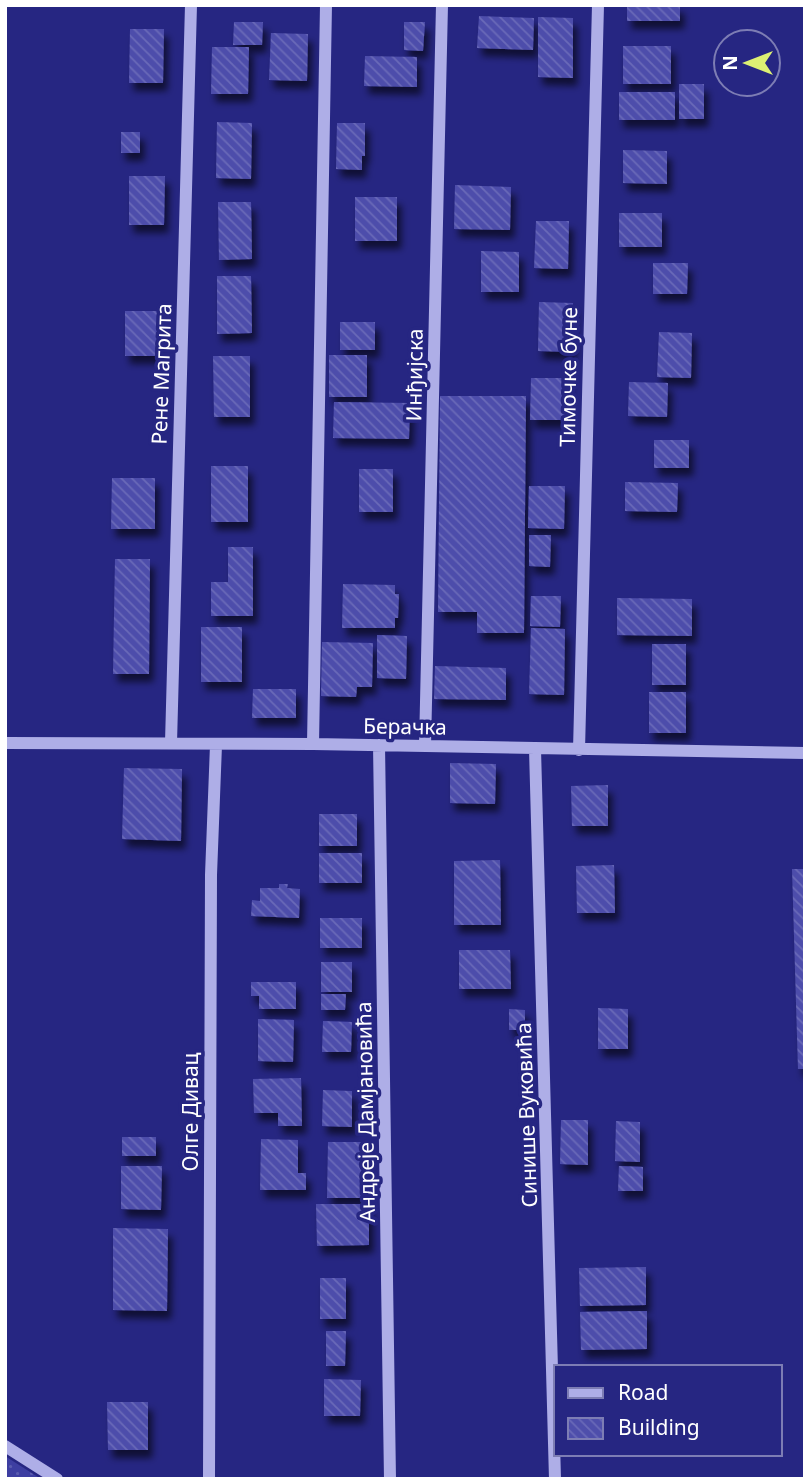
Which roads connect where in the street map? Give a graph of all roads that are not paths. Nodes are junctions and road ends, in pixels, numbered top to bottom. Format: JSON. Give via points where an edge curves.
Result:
{"nodes":[{"id":1,"x":191,"y":5,"type":"edge"},
{"id":2,"x":326,"y":5,"type":"edge"},
{"id":3,"x":442,"y":5,"type":"edge"},
{"id":4,"x":598,"y":5,"type":"edge"},
{"id":5,"x":5,"y":743,"type":"edge"},
{"id":6,"x":171,"y":743,"type":"junction"},
{"id":7,"x":313,"y":744,"type":"junction"},
{"id":8,"x":216,"y":745,"type":"junction"},
{"id":9,"x":379,"y":745,"type":"junction"},
{"id":10,"x":425,"y":746,"type":"junction"},
{"id":11,"x":535,"y":750,"type":"junction"},
{"id":12,"x":579,"y":750,"type":"junction"},
{"id":13,"x":805,"y":753,"type":"edge"},
{"id":14,"x":554,"y":1443,"type":"edge"},
{"id":15,"x":5,"y":1446,"type":"edge"},
{"id":16,"x":554,"y":1456,"type":"edge"},
{"id":17,"x":58,"y":1479,"type":"edge"},
{"id":18,"x":209,"y":1479,"type":"edge"},
{"id":19,"x":390,"y":1479,"type":"edge"},
{"id":20,"x":555,"y":1479,"type":"edge"}],
"edges":[{"from":1,"to":6,"type":"street","name":"Рене Магрита"},
{"from":2,"to":7,"type":"street"},
{"from":3,"to":10,"type":"street","name":"Инђијска"},
{"from":4,"to":12,"type":"street","name":"Тимочке буне"},
{"from":5,"to":6,"type":"street","name":"Берачка"},
{"from":6,"to":8,"type":"street","name":"Берачка"},
{"from":7,"to":8,"type":"street","name":"Берачка"},
{"from":7,"to":9,"type":"street","name":"Берачка"},
{"from":8,"to":18,"type":"street","name":"Олге Дивац","via":[[211,876]]},
{"from":9,"to":10,"type":"street","name":"Берачка"},
{"from":9,"to":19,"type":"street","name":"Андреје Дамјановића"},
{"from":10,"to":11,"type":"street","name":"Берачка"},
{"from":11,"to":12,"type":"street","name":"Берачка"},
{"from":11,"to":14,"type":"street","name":"Синише Вуковића"},
{"from":12,"to":13,"type":"street","name":"Берачка"},
{"from":15,"to":17,"type":"street"},
{"from":16,"to":20,"type":"street","name":"Синише Вуковића"}]}
